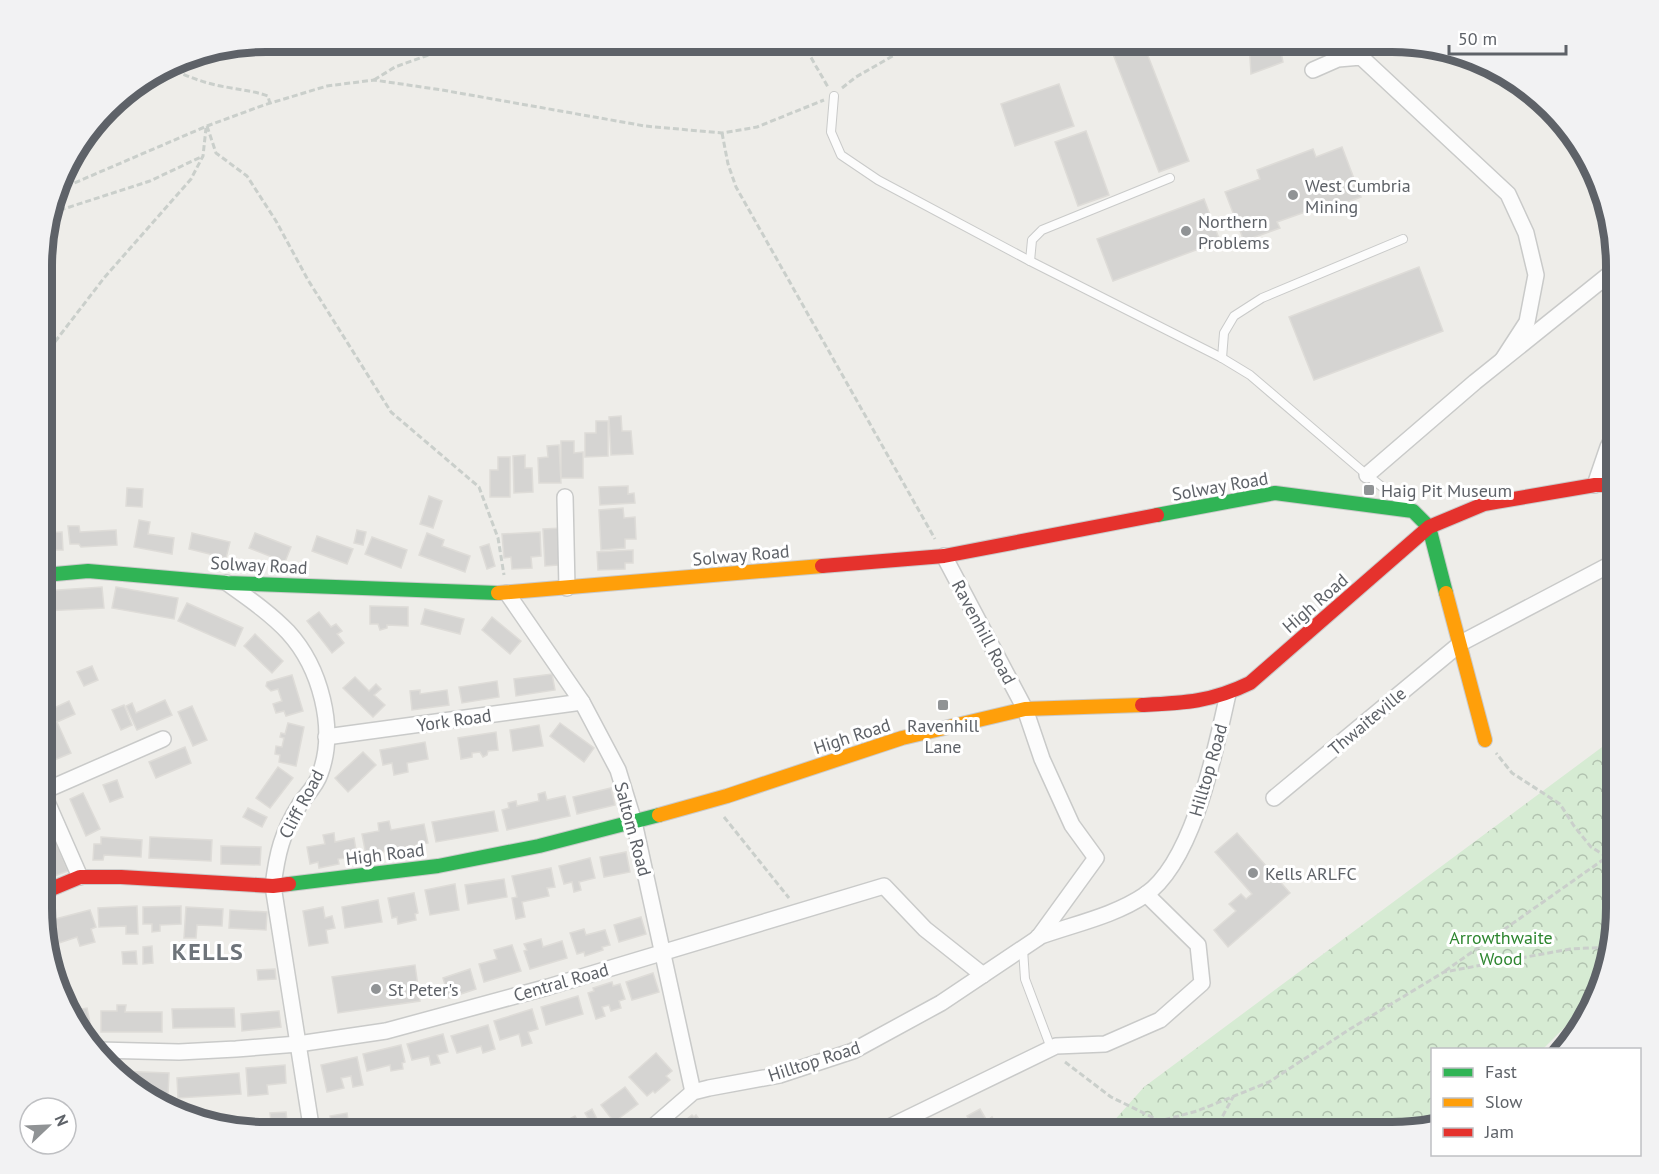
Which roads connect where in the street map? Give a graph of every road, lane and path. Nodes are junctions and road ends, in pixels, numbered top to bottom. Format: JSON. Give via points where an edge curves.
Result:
{"nodes":[{"id":1,"x":437,"y":52,"type":"edge"},
{"id":2,"x":808,"y":52,"type":"edge"},
{"id":3,"x":900,"y":52,"type":"edge"},
{"id":4,"x":1355,"y":52,"type":"edge"},
{"id":5,"x":1362,"y":52,"type":"edge"},
{"id":6,"x":1313,"y":70,"type":"dead end"},
{"id":7,"x":179,"y":71,"type":"edge"},
{"id":8,"x":374,"y":80,"type":"junction"},
{"id":9,"x":834,"y":96,"type":"junction"},
{"id":10,"x":270,"y":104,"type":"junction"},
{"id":11,"x":207,"y":126,"type":"junction"},
{"id":12,"x":722,"y":133,"type":"junction"},
{"id":13,"x":203,"y":156,"type":"junction"},
{"id":14,"x":1170,"y":178,"type":"dead end"},
{"id":15,"x":68,"y":186,"type":"edge"},
{"id":16,"x":60,"y":210,"type":"edge"},
{"id":17,"x":1403,"y":239,"type":"dead end"},
{"id":18,"x":1030,"y":261,"type":"junction"},
{"id":19,"x":1606,"y":277,"type":"edge"},
{"id":20,"x":52,"y":345,"type":"edge"},
{"id":21,"x":1222,"y":358,"type":"junction"},
{"id":22,"x":1503,"y":359,"type":"junction"},
{"id":23,"x":1606,"y":453,"type":"edge"},
{"id":24,"x":1367,"y":475,"type":"junction"},
{"id":25,"x":1595,"y":485,"type":"junction"},
{"id":26,"x":1606,"y":485,"type":"edge"},
{"id":27,"x":565,"y":497,"type":"dead end"},
{"id":28,"x":1413,"y":511,"type":"junction"},
{"id":29,"x":1430,"y":527,"type":"junction"},
{"id":30,"x":944,"y":556,"type":"junction"},
{"id":31,"x":1606,"y":567,"type":"edge"},
{"id":32,"x":52,"y":574,"type":"edge"},
{"id":33,"x":226,"y":583,"type":"junction"},
{"id":34,"x":567,"y":588,"type":"junction"},
{"id":35,"x":507,"y":593,"type":"junction"},
{"id":36,"x":1461,"y":643,"type":"junction"},
{"id":37,"x":1228,"y":694,"type":"junction"},
{"id":38,"x":582,"y":702,"type":"junction"},
{"id":39,"x":1025,"y":709,"type":"junction"},
{"id":40,"x":326,"y":737,"type":"junction"},
{"id":41,"x":163,"y":739,"type":"dead end"},
{"id":42,"x":1485,"y":740,"type":"joint"},
{"id":43,"x":53,"y":789,"type":"edge"},
{"id":44,"x":1274,"y":798,"type":"dead end"},
{"id":45,"x":724,"y":817,"type":"dead end"},
{"id":46,"x":634,"y":822,"type":"junction"},
{"id":47,"x":53,"y":833,"type":"edge"},
{"id":48,"x":1606,"y":856,"type":"edge"},
{"id":49,"x":1606,"y":858,"type":"edge"},
{"id":50,"x":81,"y":877,"type":"junction"},
{"id":51,"x":273,"y":886,"type":"junction"},
{"id":52,"x":53,"y":888,"type":"edge"},
{"id":53,"x":1146,"y":894,"type":"junction"},
{"id":54,"x":790,"y":900,"type":"dead end"},
{"id":55,"x":1038,"y":938,"type":"junction"},
{"id":56,"x":1023,"y":947,"type":"junction"},
{"id":57,"x":1602,"y":947,"type":"edge"},
{"id":58,"x":663,"y":951,"type":"junction"},
{"id":59,"x":983,"y":975,"type":"junction"},
{"id":60,"x":1438,"y":975,"type":"junction"},
{"id":61,"x":298,"y":1044,"type":"junction"},
{"id":62,"x":1050,"y":1049,"type":"junction"},
{"id":63,"x":107,"y":1050,"type":"edge"},
{"id":64,"x":693,"y":1092,"type":"junction"},
{"id":65,"x":1233,"y":1097,"type":"junction"},
{"id":66,"x":1180,"y":1116,"type":"junction"},
{"id":67,"x":310,"y":1122,"type":"edge"},
{"id":68,"x":658,"y":1122,"type":"edge"},
{"id":69,"x":900,"y":1122,"type":"edge"},
{"id":70,"x":1176,"y":1122,"type":"edge"},
{"id":71,"x":1219,"y":1122,"type":"edge"}],
"edges":[{"from":1,"to":8,"type":"path","via":[[395,67]]},
{"from":2,"to":9,"type":"path"},
{"from":3,"to":9,"type":"path","via":[[856,77]]},
{"from":4,"to":6,"type":"street"},
{"from":5,"to":22,"type":"street","via":[[1509,194],[1526,233],[1536,275],[1527,321]]},
{"from":7,"to":10,"type":"path","via":[[216,85],[268,96]]},
{"from":8,"to":10,"type":"path","via":[[327,86]]},
{"from":8,"to":12,"type":"path","via":[[645,126]]},
{"from":9,"to":12,"type":"path","via":[[757,127]]},
{"from":9,"to":18,"type":"lane","via":[[831,132],[841,155],[878,180]]},
{"from":10,"to":11,"type":"path"},
{"from":11,"to":13,"type":"path"},
{"from":11,"to":15,"type":"path"},
{"from":11,"to":35,"type":"path","via":[[216,153],[247,176],[391,412],[479,487],[498,538]]},
{"from":12,"to":30,"type":"path","via":[[736,187]]},
{"from":13,"to":16,"type":"path","via":[[150,181]]},
{"from":13,"to":20,"type":"path","via":[[191,179],[104,278]]},
{"from":14,"to":18,"type":"lane","via":[[1042,230],[1032,240]]},
{"from":17,"to":21,"type":"lane","via":[[1262,298],[1234,316],[1224,333]]},
{"from":18,"to":21,"type":"lane"},
{"from":19,"to":22,"type":"street"},
{"from":21,"to":24,"type":"lane","via":[[1250,375]]},
{"from":22,"to":24,"type":"street"},
{"from":23,"to":25,"type":"street"},
{"from":24,"to":28,"type":"lane"},
{"from":25,"to":26,"type":"street","name":"High Road"},
{"from":25,"to":29,"type":"street","name":"High Road","via":[[1484,504]]},
{"from":27,"to":34,"type":"street"},
{"from":28,"to":29,"type":"street"},
{"from":28,"to":30,"type":"street","name":"Solway Road","via":[[1275,493]]},
{"from":29,"to":36,"type":"street"},
{"from":29,"to":37,"type":"street","name":"High Road","via":[[1270,667]]},
{"from":30,"to":34,"type":"street","name":"Solway Road"},
{"from":30,"to":39,"type":"street","name":"Ravenhill Road"},
{"from":31,"to":36,"type":"street","name":"Thwaiteville"},
{"from":32,"to":33,"type":"street","name":"Solway Road","via":[[88,571]]},
{"from":33,"to":35,"type":"street","name":"Solway Road"},
{"from":33,"to":40,"type":"street","name":"Cliff Road","via":[[273,618],[301,650],[318,683]]},
{"from":34,"to":35,"type":"street","name":"Solway Road"},
{"from":35,"to":38,"type":"street","name":"Saltom Road"},
{"from":36,"to":42,"type":"street"},
{"from":36,"to":44,"type":"street","name":"Thwaiteville"},
{"from":37,"to":39,"type":"street","name":"High Road","via":[[1192,703]]},
{"from":37,"to":53,"type":"street","name":"Hilltop Road","via":[[1194,821],[1173,863]]},
{"from":38,"to":40,"type":"street","name":"York Road"},
{"from":38,"to":46,"type":"street","name":"Saltom Road","via":[[618,770]]},
{"from":39,"to":46,"type":"street","name":"High Road","via":[[902,738],[727,796]]},
{"from":39,"to":55,"type":"street","name":"Hilltop Road","via":[[1042,759],[1072,825],[1096,858]]},
{"from":40,"to":51,"type":"street","name":"Cliff Road","via":[[320,774],[282,836]]},
{"from":41,"to":43,"type":"street"},
{"from":42,"to":48,"type":"path","via":[[1512,773],[1560,804],[1591,848]]},
{"from":45,"to":54,"type":"path"},
{"from":46,"to":51,"type":"street","name":"High Road","via":[[438,866]]},
{"from":46,"to":58,"type":"street","name":"Saltom Road"},
{"from":47,"to":50,"type":"street"},
{"from":49,"to":60,"type":"path"},
{"from":50,"to":51,"type":"street","name":"High Road"},
{"from":50,"to":52,"type":"street","name":"High Road"},
{"from":51,"to":61,"type":"street","name":"Cliff Road"},
{"from":53,"to":55,"type":"street","name":"Hilltop Road","via":[[1123,908]]},
{"from":53,"to":62,"type":"street","via":[[1198,945],[1202,983],[1160,1020],[1105,1044]]},
{"from":55,"to":56,"type":"street","name":"Hilltop Road"},
{"from":56,"to":59,"type":"street","name":"Hilltop Road"},
{"from":56,"to":62,"type":"lane","via":[[1025,979]]},
{"from":57,"to":60,"type":"path","via":[[1570,949]]},
{"from":58,"to":59,"type":"street","name":"Central Road","via":[[884,886],[925,929]]},
{"from":58,"to":61,"type":"street","name":"Central Road","via":[[386,1031]]},
{"from":58,"to":64,"type":"street","name":"Saltom Road"},
{"from":59,"to":64,"type":"street","name":"Hilltop Road","via":[[853,1051],[780,1075]]},
{"from":60,"to":65,"type":"path","via":[[1269,1082]]},
{"from":61,"to":63,"type":"street","name":"Central Road","via":[[179,1052]]},
{"from":61,"to":67,"type":"street","name":"Cliff Road"},
{"from":62,"to":66,"type":"path","via":[[1111,1096],[1160,1121]]},
{"from":62,"to":69,"type":"street"},
{"from":64,"to":68,"type":"street","name":"Hilltop Road"},
{"from":65,"to":66,"type":"path"},
{"from":65,"to":71,"type":"path"},
{"from":66,"to":70,"type":"path"}]}
